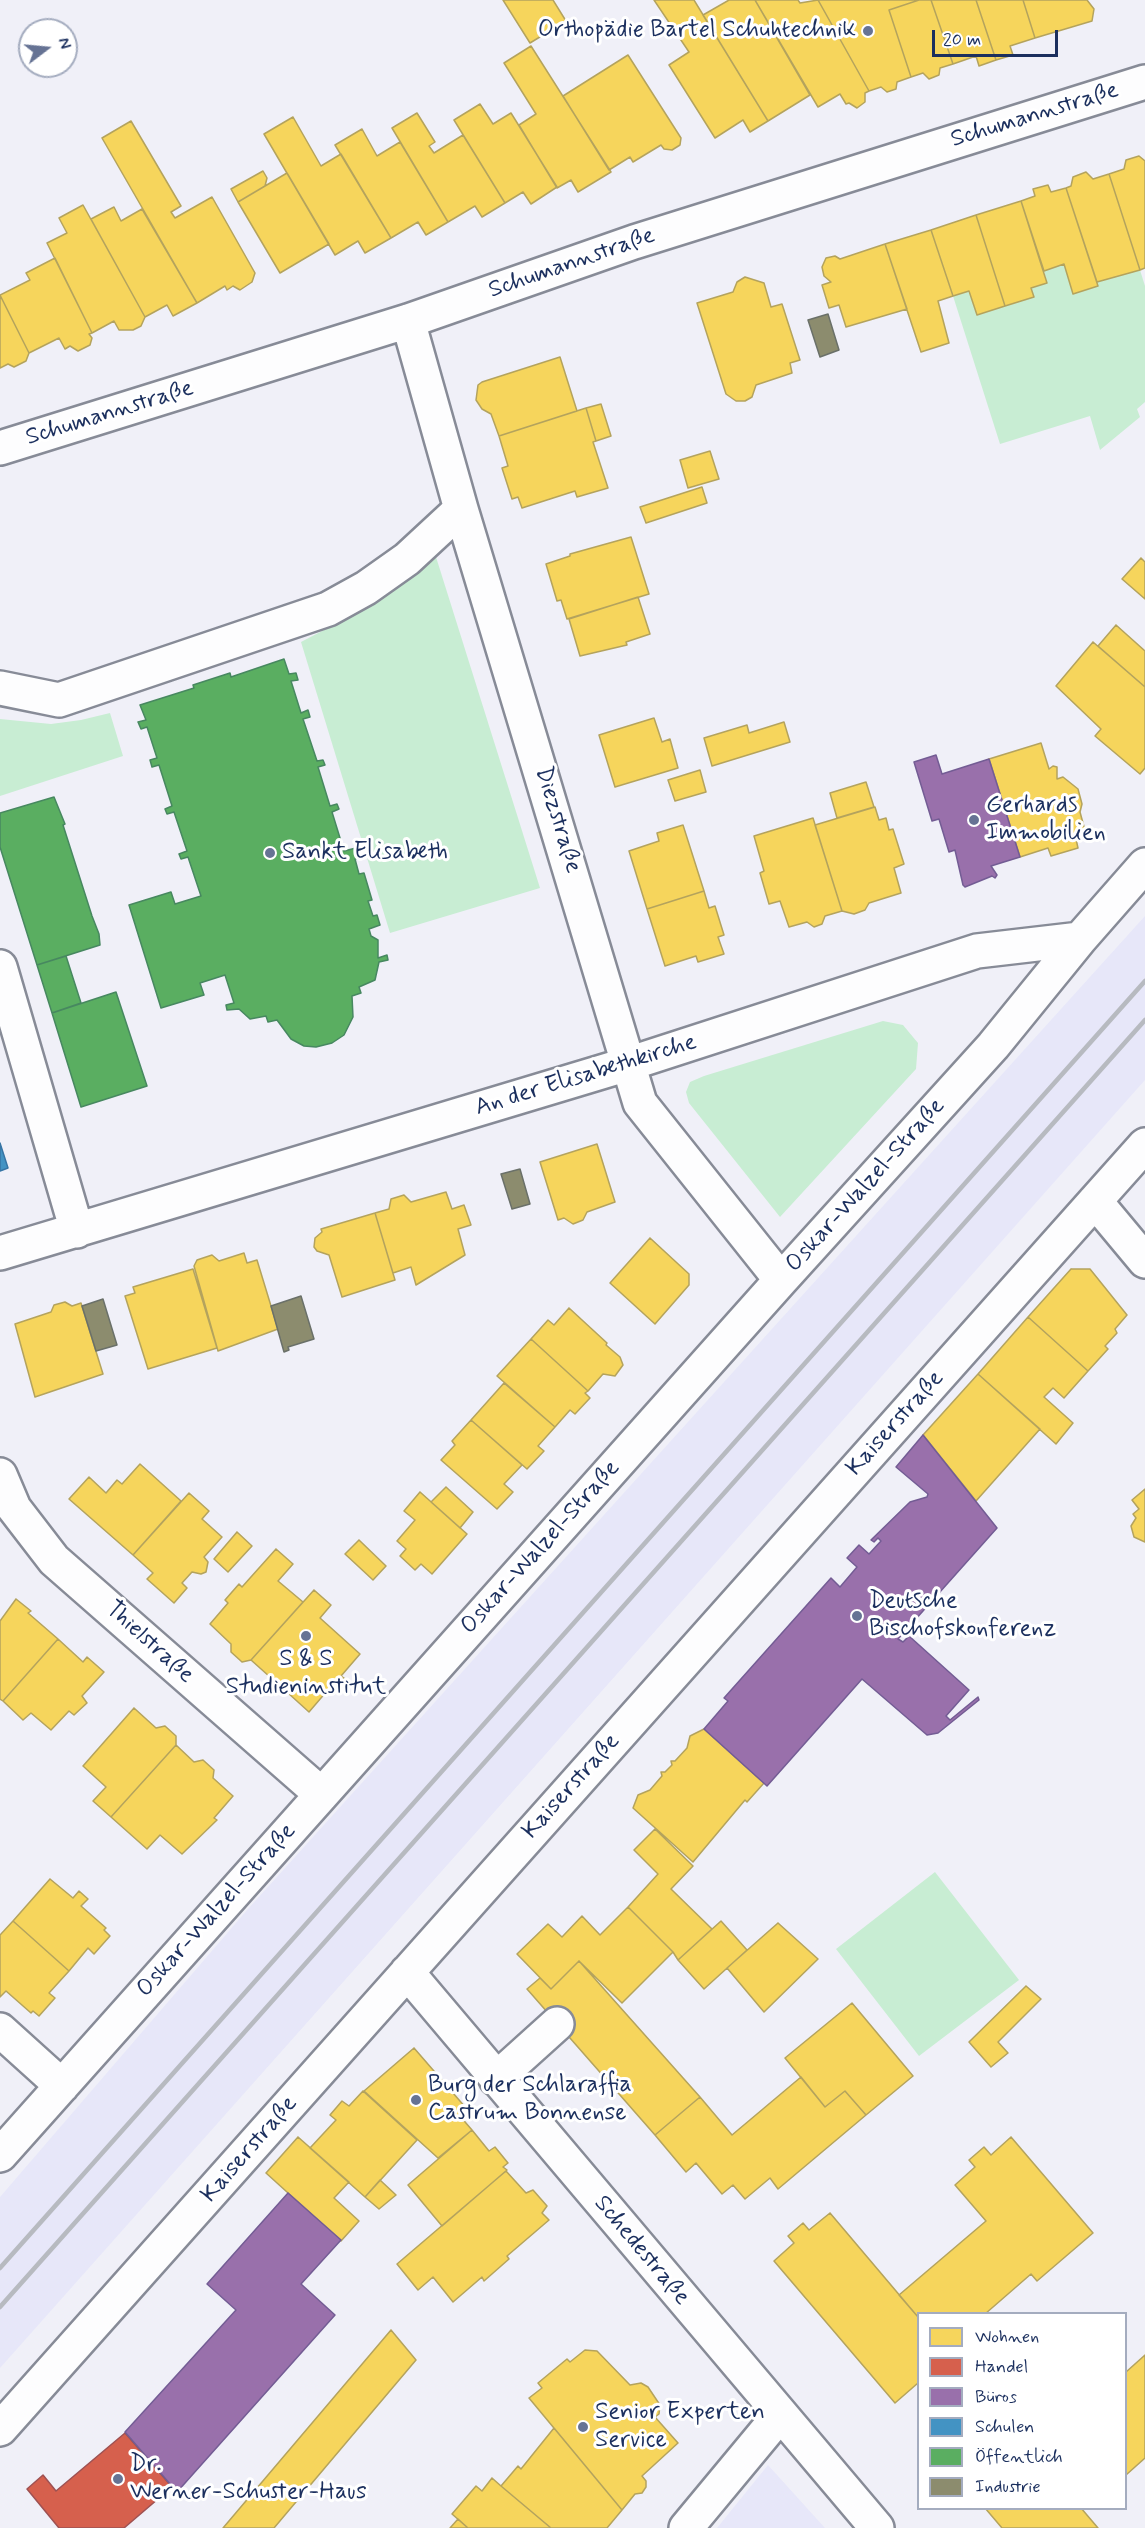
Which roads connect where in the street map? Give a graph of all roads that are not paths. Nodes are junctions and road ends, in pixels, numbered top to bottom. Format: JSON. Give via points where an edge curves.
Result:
{"nodes":[{"id":1,"x":1145,"y":82,"type":"edge"},
{"id":2,"x":408,"y":321,"type":"junction"},
{"id":3,"x":0,"y":448,"type":"edge"},
{"id":4,"x":461,"y":509,"type":"junction"},
{"id":5,"x":0,"y":688,"type":"edge"},
{"id":6,"x":1145,"y":865,"type":"edge"},
{"id":7,"x":1080,"y":939,"type":"junction"},
{"id":8,"x":0,"y":967,"type":"edge"},
{"id":9,"x":628,"y":1064,"type":"junction"},
{"id":10,"x":1145,"y":1145,"type":"edge"},
{"id":11,"x":1095,"y":1201,"type":"junction"},
{"id":12,"x":77,"y":1231,"type":"junction"},
{"id":13,"x":0,"y":1252,"type":"edge"},
{"id":14,"x":1145,"y":1261,"type":"edge"},
{"id":15,"x":781,"y":1280,"type":"junction"},
{"id":16,"x":0,"y":1475,"type":"edge"},
{"id":17,"x":321,"y":1794,"type":"junction"},
{"id":18,"x":407,"y":1972,"type":"junction"},
{"id":19,"x":557,"y":2024,"type":"dead end"},
{"id":20,"x":0,"y":2030,"type":"edge"},
{"id":21,"x":496,"y":2079,"type":"junction"},
{"id":22,"x":62,"y":2086,"type":"junction"},
{"id":23,"x":0,"y":2155,"type":"edge"},
{"id":24,"x":779,"y":2416,"type":"junction"},
{"id":25,"x":0,"y":2429,"type":"edge"},
{"id":26,"x":686,"y":2528,"type":"edge"},
{"id":27,"x":877,"y":2528,"type":"edge"}],
"edges":[{"from":1,"to":2,"type":"street","name":"Schumannstraße","via":[[634,242]]},
{"from":2,"to":3,"type":"street","name":"Schumannstraße"},
{"from":2,"to":4,"type":"street","name":"Diezstraße"},
{"from":4,"to":5,"type":"street","via":[[407,558],[328,609],[60,700]]},
{"from":4,"to":9,"type":"street","name":"Diezstraße"},
{"from":6,"to":7,"type":"street"},
{"from":7,"to":9,"type":"street","name":"An der Elisabethkirche","via":[[977,951]]},
{"from":7,"to":15,"type":"street","name":"Oskar-Walzel-Straße","via":[[993,1046]]},
{"from":8,"to":12,"type":"street"},
{"from":9,"to":12,"type":"street","name":"An der Elisabethkirche"},
{"from":9,"to":15,"type":"street","name":"Diezstraße","via":[[640,1103]]},
{"from":10,"to":11,"type":"street","name":"Kaiserstraße"},
{"from":11,"to":14,"type":"street"},
{"from":11,"to":18,"type":"street","name":"Kaiserstraße"},
{"from":12,"to":13,"type":"street","name":"An der Elisabethkirche"},
{"from":15,"to":17,"type":"street","name":"Oskar-Walzel-Straße"},
{"from":16,"to":17,"type":"street","name":"Thielstraße","via":[[14,1508],[54,1560]]},
{"from":17,"to":22,"type":"street","name":"Oskar-Walzel-Straße"},
{"from":18,"to":21,"type":"street","name":"Schedestraße"},
{"from":18,"to":25,"type":"street","name":"Kaiserstraße"},
{"from":19,"to":21,"type":"street"},
{"from":20,"to":22,"type":"street"},
{"from":21,"to":24,"type":"street","name":"Schedestraße"},
{"from":22,"to":23,"type":"street","name":"Oskar-Walzel-Straße"},
{"from":24,"to":26,"type":"street"},
{"from":24,"to":27,"type":"street","name":"Schedestraße"}]}
